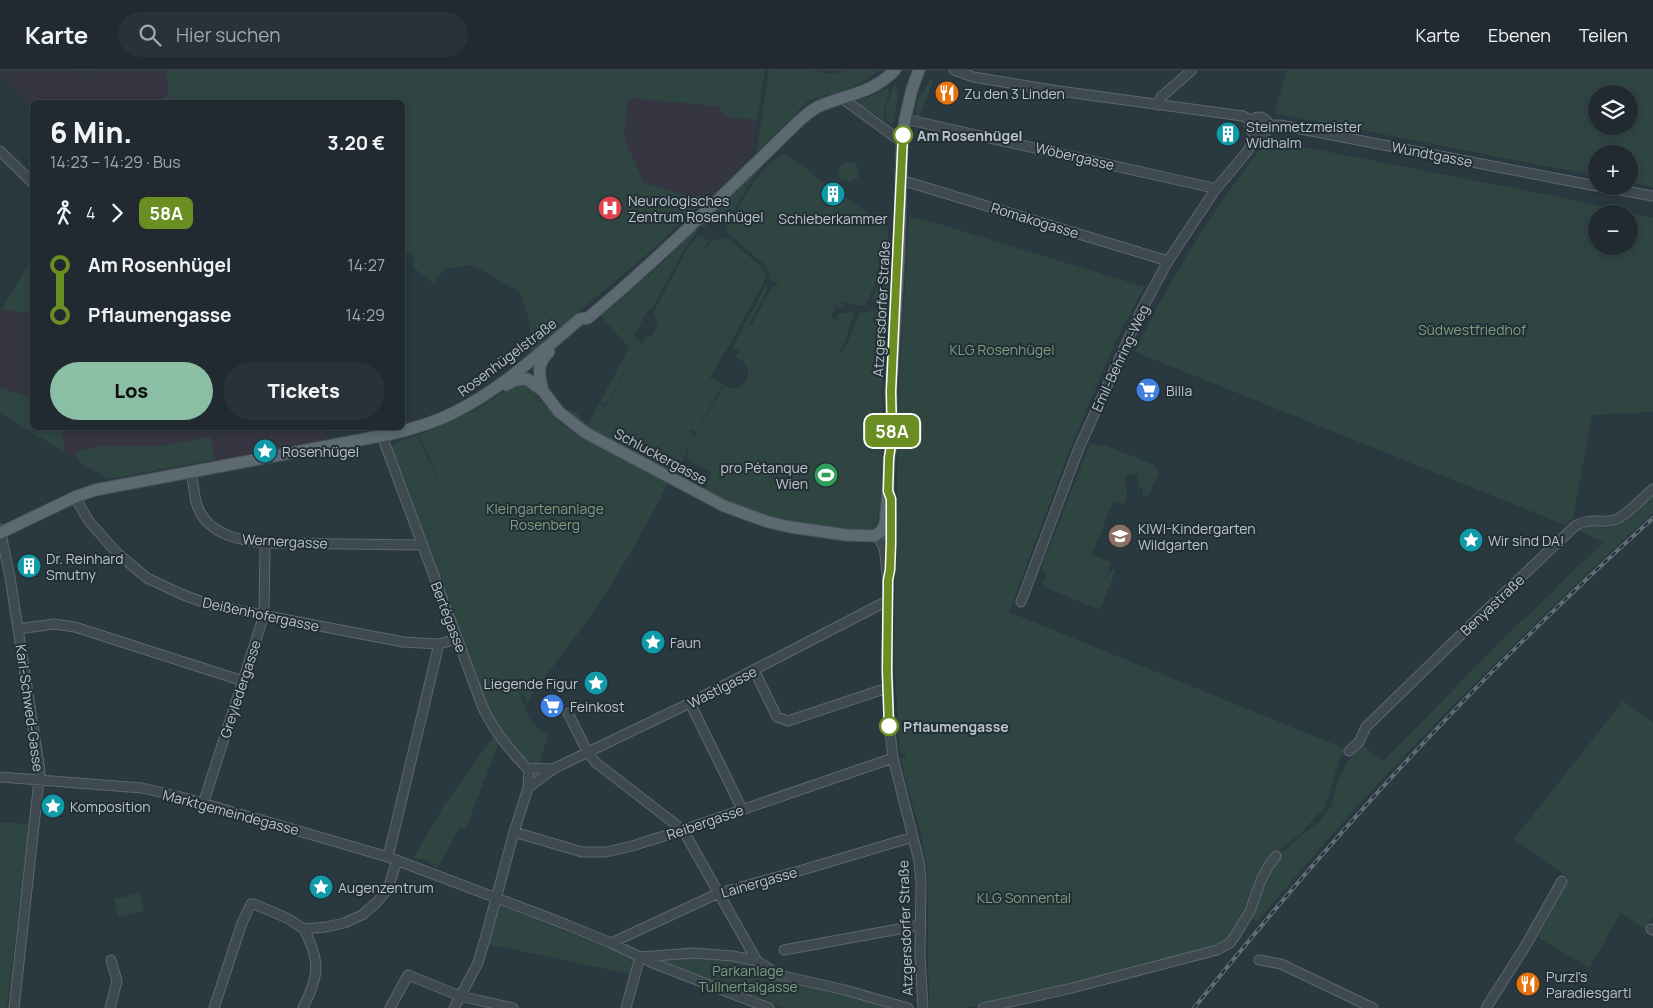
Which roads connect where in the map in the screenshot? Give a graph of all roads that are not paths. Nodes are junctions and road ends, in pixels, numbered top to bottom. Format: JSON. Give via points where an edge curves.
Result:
{"nodes":[{"id":1,"x":895,"y":70,"type":"edge"},
{"id":2,"x":918,"y":70,"type":"edge"},
{"id":3,"x":954,"y":70,"type":"edge"},
{"id":4,"x":1192,"y":70,"type":"edge"},
{"id":5,"x":974,"y":73,"type":"edge"},
{"id":6,"x":843,"y":99,"type":"junction"},
{"id":7,"x":1158,"y":105,"type":"junction"},
{"id":8,"x":905,"y":119,"type":"junction"},
{"id":9,"x":1251,"y":121,"type":"junction"},
{"id":10,"x":1268,"y":125,"type":"junction"},
{"id":11,"x":1258,"y":135,"type":"junction"},
{"id":12,"x":902,"y":142,"type":"junction"},
{"id":13,"x":0,"y":151,"type":"edge"},
{"id":14,"x":30,"y":180,"type":"edge"},
{"id":15,"x":902,"y":180,"type":"junction"},
{"id":16,"x":1588,"y":184,"type":"edge"},
{"id":17,"x":1215,"y":190,"type":"junction"},
{"id":18,"x":1638,"y":193,"type":"edge"},
{"id":19,"x":1653,"y":196,"type":"edge"},
{"id":20,"x":1168,"y":261,"type":"junction"},
{"id":21,"x":588,"y":318,"type":"junction"},
{"id":22,"x":543,"y":391,"type":"junction"},
{"id":23,"x":484,"y":396,"type":"junction"},
{"id":24,"x":382,"y":436,"type":"junction"},
{"id":25,"x":191,"y":472,"type":"junction"},
{"id":26,"x":1653,"y":488,"type":"edge"},
{"id":27,"x":888,"y":491,"type":"junction"},
{"id":28,"x":75,"y":497,"type":"junction"},
{"id":29,"x":0,"y":531,"type":"edge"},
{"id":30,"x":876,"y":536,"type":"junction"},
{"id":31,"x":266,"y":542,"type":"junction"},
{"id":32,"x":421,"y":545,"type":"junction"},
{"id":33,"x":888,"y":580,"type":"junction"},
{"id":34,"x":888,"y":601,"type":"junction"},
{"id":35,"x":1021,"y":602,"type":"dead end"},
{"id":36,"x":264,"y":615,"type":"junction"},
{"id":37,"x":18,"y":629,"type":"junction"},
{"id":38,"x":457,"y":639,"type":"junction"},
{"id":39,"x":439,"y":644,"type":"junction"},
{"id":40,"x":754,"y":670,"type":"junction"},
{"id":41,"x":243,"y":681,"type":"junction"},
{"id":42,"x":888,"y":688,"type":"junction"},
{"id":43,"x":690,"y":703,"type":"junction"},
{"id":44,"x":568,"y":713,"type":"dead end"},
{"id":45,"x":1349,"y":751,"type":"dead end"},
{"id":46,"x":589,"y":753,"type":"junction"},
{"id":47,"x":892,"y":758,"type":"junction"},
{"id":48,"x":555,"y":768,"type":"junction"},
{"id":49,"x":529,"y":770,"type":"junction"},
{"id":50,"x":0,"y":777,"type":"edge"},
{"id":51,"x":39,"y":780,"type":"junction"},
{"id":52,"x":528,"y":788,"type":"junction"},
{"id":53,"x":203,"y":804,"type":"junction"},
{"id":54,"x":742,"y":809,"type":"junction"},
{"id":55,"x":683,"y":830,"type":"junction"},
{"id":56,"x":514,"y":832,"type":"junction"},
{"id":57,"x":912,"y":837,"type":"junction"},
{"id":58,"x":1276,"y":856,"type":"dead end"},
{"id":59,"x":393,"y":858,"type":"junction"},
{"id":60,"x":1562,"y":882,"type":"dead end"},
{"id":61,"x":719,"y":893,"type":"junction"},
{"id":62,"x":498,"y":898,"type":"junction"},
{"id":63,"x":921,"y":925,"type":"junction"},
{"id":64,"x":304,"y":929,"type":"junction"},
{"id":65,"x":611,"y":943,"type":"junction"},
{"id":66,"x":784,"y":950,"type":"dead end"},
{"id":67,"x":640,"y":957,"type":"junction"},
{"id":68,"x":111,"y":960,"type":"dead end"},
{"id":69,"x":1259,"y":960,"type":"dead end"},
{"id":70,"x":757,"y":961,"type":"junction"},
{"id":71,"x":460,"y":996,"type":"junction"},
{"id":72,"x":14,"y":1008,"type":"edge"},
{"id":73,"x":110,"y":1008,"type":"edge"},
{"id":74,"x":214,"y":1008,"type":"edge"},
{"id":75,"x":302,"y":1008,"type":"edge"},
{"id":76,"x":390,"y":1008,"type":"edge"},
{"id":77,"x":454,"y":1008,"type":"edge"},
{"id":78,"x":513,"y":1008,"type":"edge"},
{"id":79,"x":626,"y":1008,"type":"edge"},
{"id":80,"x":769,"y":1008,"type":"edge"},
{"id":81,"x":908,"y":1008,"type":"edge"},
{"id":82,"x":923,"y":1008,"type":"edge"},
{"id":83,"x":983,"y":1008,"type":"edge"},
{"id":84,"x":1373,"y":1008,"type":"edge"},
{"id":85,"x":1486,"y":1008,"type":"edge"}],
"edges":[{"from":1,"to":6,"type":"main road","name":"Rosenhügelstraße","via":[[870,90]]},
{"from":2,"to":8,"type":"main road","name":"Atzgersdorfer Straße"},
{"from":3,"to":5,"type":"street"},
{"from":4,"to":7,"type":"street","via":[[1160,98]]},
{"from":5,"to":7,"type":"street"},
{"from":6,"to":12,"type":"street"},
{"from":6,"to":21,"type":"main road","name":"Rosenhügelstraße","via":[[821,105],[799,121],[660,256]]},
{"from":7,"to":9,"type":"street","via":[[1242,116]]},
{"from":8,"to":12,"type":"main road","name":"Atzgersdorfer Straße"},
{"from":8,"to":17,"type":"street","name":"Wöbergasse"},
{"from":9,"to":10,"type":"street","via":[[1260,117],[1266,119]]},
{"from":9,"to":11,"type":"street","via":[[1252,133]]},
{"from":10,"to":11,"type":"street","via":[[1264,134]]},
{"from":10,"to":16,"type":"street","name":"Wundtgasse"},
{"from":11,"to":17,"type":"street","name":"Emil-Behring-Weg"},
{"from":12,"to":15,"type":"main road","name":"Atzgersdorfer Straße"},
{"from":13,"to":14,"type":"street"},
{"from":15,"to":20,"type":"street","name":"Romakogasse"},
{"from":15,"to":27,"type":"main road","name":"Atzgersdorfer Straße"},
{"from":17,"to":20,"type":"street","name":"Emil-Behring-Weg"},
{"from":18,"to":19,"type":"street","name":"Wundtgasse"},
{"from":20,"to":35,"type":"street","name":"Emil-Behring-Weg","via":[[1141,311],[1082,442]]},
{"from":21,"to":22,"type":"main road","via":[[544,356],[539,370]]},
{"from":21,"to":23,"type":"main road","name":"Rosenhügelstraße","via":[[580,319]]},
{"from":22,"to":23,"type":"main road","name":"Schluckergasse","via":[[527,379],[521,379]]},
{"from":22,"to":30,"type":"main road","name":"Schluckergasse","via":[[559,412],[586,433],[724,506],[790,527]]},
{"from":23,"to":24,"type":"main road","name":"Rosenhügelstraße","via":[[447,416]]},
{"from":24,"to":25,"type":"main road","name":"Rosenhügelstraße"},
{"from":24,"to":32,"type":"street","name":"Bertégasse"},
{"from":25,"to":28,"type":"main road","name":"Rosenhügelstraße","via":[[103,488]]},
{"from":25,"to":31,"type":"street","name":"Wernergasse","via":[[197,504],[211,527],[243,541]]},
{"from":26,"to":45,"type":"street","name":"Benyastraße","via":[[1616,519],[1583,521],[1575,526],[1366,727],[1359,742]]},
{"from":27,"to":30,"type":"main road","name":"Atzgersdorfer Straße","via":[[885,524]]},
{"from":27,"to":33,"type":"street","name":"Atzgersdorfer Straße","via":[[891,534]]},
{"from":28,"to":29,"type":"main road","name":"Rosenhügelstraße"},
{"from":28,"to":36,"type":"street","name":"Deißenhofergasse","via":[[88,520],[116,552],[147,578],[211,605]]},
{"from":29,"to":37,"type":"street","name":"Karl-Schwed-Gasse"},
{"from":30,"to":33,"type":"street","name":"Atzgersdorfer Straße","via":[[884,548]]},
{"from":31,"to":32,"type":"street","name":"Wernergasse"},
{"from":31,"to":36,"type":"street","name":"Greyledergasse"},
{"from":32,"to":38,"type":"street","name":"Bertégasse"},
{"from":33,"to":34,"type":"street","name":"Atzgersdorfer Straße"},
{"from":34,"to":40,"type":"street","name":"Wastlgasse"},
{"from":34,"to":42,"type":"street","name":"Atzgersdorfer Straße"},
{"from":36,"to":39,"type":"street","name":"Deißenhofergasse","via":[[403,642]]},
{"from":36,"to":41,"type":"street","name":"Greyledergasse"},
{"from":37,"to":41,"type":"street","via":[[54,624],[75,627]]},
{"from":37,"to":51,"type":"street","name":"Karl-Schwed-Gasse"},
{"from":38,"to":39,"type":"street","name":"Deißenhofergasse"},
{"from":38,"to":49,"type":"street","name":"Bertégasse","via":[[492,726],[510,752]]},
{"from":39,"to":59,"type":"street"},
{"from":40,"to":42,"type":"street","via":[[777,717],[788,721]]},
{"from":40,"to":43,"type":"street","name":"Wastlgasse"},
{"from":41,"to":53,"type":"street","name":"Greyledergasse"},
{"from":42,"to":47,"type":"street","name":"Atzgersdorfer Straße"},
{"from":43,"to":46,"type":"street","name":"Wastlgasse"},
{"from":43,"to":54,"type":"street"},
{"from":44,"to":46,"type":"street"},
{"from":46,"to":48,"type":"street","name":"Wastlgasse"},
{"from":46,"to":55,"type":"street","via":[[595,762]]},
{"from":47,"to":54,"type":"street","name":"Reibergasse"},
{"from":47,"to":57,"type":"street","name":"Atzgersdorfer Straße"},
{"from":48,"to":49,"type":"street","name":"Wastlgasse"},
{"from":48,"to":52,"type":"street","name":"Wastlgasse"},
{"from":49,"to":52,"type":"street"},
{"from":50,"to":51,"type":"street","name":"Marktgemeindegasse"},
{"from":51,"to":53,"type":"street","name":"Marktgemeindegasse","via":[[142,788]]},
{"from":51,"to":72,"type":"street","name":"Karl-Schwed-Gasse"},
{"from":52,"to":56,"type":"street"},
{"from":53,"to":59,"type":"street","name":"Marktgemeindegasse"},
{"from":54,"to":55,"type":"street","name":"Reibergasse"},
{"from":55,"to":56,"type":"street","name":"Reibergasse","via":[[606,852],[582,852]]},
{"from":55,"to":61,"type":"street"},
{"from":56,"to":62,"type":"street"},
{"from":57,"to":61,"type":"street","name":"Lainergasse"},
{"from":57,"to":63,"type":"street","name":"Atzgersdorfer Straße","via":[[919,861]]},
{"from":58,"to":83,"type":"street","via":[[1261,880],[1250,911],[1230,943],[1217,950]]},
{"from":59,"to":62,"type":"street","name":"Marktgemeindegasse"},
{"from":59,"to":64,"type":"street","via":[[388,889],[370,910],[344,923]]},
{"from":60,"to":85,"type":"street"},
{"from":61,"to":65,"type":"street","name":"Lainergasse"},
{"from":61,"to":70,"type":"street"},
{"from":62,"to":65,"type":"street","name":"Marktgemeindegasse"},
{"from":62,"to":71,"type":"street","via":[[478,963]]},
{"from":63,"to":66,"type":"street"},
{"from":63,"to":82,"type":"street","name":"Atzgersdorfer Straße"},
{"from":64,"to":74,"type":"street","via":[[274,912],[251,904]]},
{"from":64,"to":75,"type":"street","via":[[316,958],[317,971]]},
{"from":65,"to":67,"type":"street","name":"Marktgemeindegasse"},
{"from":67,"to":70,"type":"street","via":[[692,953]]},
{"from":67,"to":79,"type":"street"},
{"from":67,"to":80,"type":"street","name":"Marktgemeindegasse"},
{"from":68,"to":73,"type":"street","via":[[117,981]]},
{"from":69,"to":84,"type":"street","via":[[1282,964]]},
{"from":70,"to":81,"type":"street","via":[[779,975]]},
{"from":71,"to":76,"type":"street","via":[[408,975]]},
{"from":71,"to":77,"type":"street"},
{"from":71,"to":78,"type":"street"}]}
